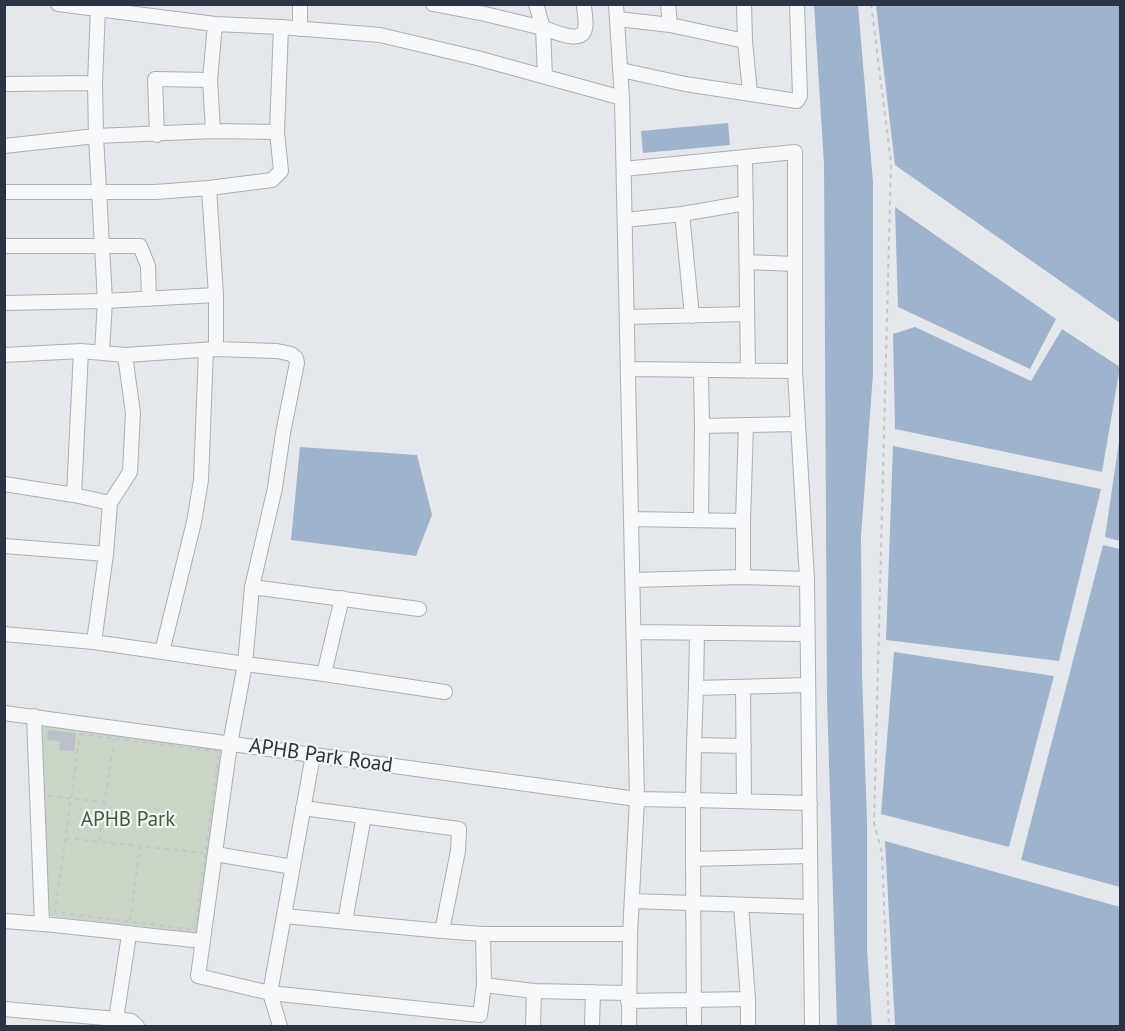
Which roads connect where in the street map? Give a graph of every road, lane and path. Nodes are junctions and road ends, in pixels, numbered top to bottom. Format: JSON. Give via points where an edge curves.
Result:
{"nodes":[{"id":1,"x":58,"y":4,"type":"edge"},
{"id":2,"x":433,"y":4,"type":"edge"},
{"id":3,"x":536,"y":4,"type":"edge"},
{"id":4,"x":584,"y":4,"type":"edge"},
{"id":5,"x":668,"y":4,"type":"edge"},
{"id":6,"x":744,"y":4,"type":"edge"},
{"id":7,"x":797,"y":4,"type":"edge"},
{"id":8,"x":871,"y":4,"type":"edge"},
{"id":9,"x":98,"y":8,"type":"junction"},
{"id":10,"x":617,"y":11,"type":"edge"},
{"id":11,"x":300,"y":15,"type":"edge"},
{"id":12,"x":215,"y":24,"type":"junction"},
{"id":13,"x":670,"y":25,"type":"junction"},
{"id":14,"x":280,"y":27,"type":"junction"},
{"id":15,"x":543,"y":28,"type":"junction"},
{"id":16,"x":745,"y":41,"type":"junction"},
{"id":17,"x":545,"y":76,"type":"junction"},
{"id":18,"x":210,"y":80,"type":"junction"},
{"id":19,"x":95,"y":83,"type":"junction"},
{"id":20,"x":4,"y":84,"type":"edge"},
{"id":21,"x":622,"y":86,"type":"junction"},
{"id":22,"x":750,"y":93,"type":"junction"},
{"id":23,"x":213,"y":131,"type":"junction"},
{"id":24,"x":277,"y":132,"type":"junction"},
{"id":25,"x":157,"y":135,"type":"junction"},
{"id":26,"x":96,"y":136,"type":"junction"},
{"id":27,"x":4,"y":146,"type":"edge"},
{"id":28,"x":745,"y":157,"type":"junction"},
{"id":29,"x":624,"y":170,"type":"junction"},
{"id":30,"x":209,"y":189,"type":"junction"},
{"id":31,"x":4,"y":192,"type":"edge"},
{"id":32,"x":101,"y":192,"type":"junction"},
{"id":33,"x":746,"y":203,"type":"junction"},
{"id":34,"x":682,"y":214,"type":"junction"},
{"id":35,"x":625,"y":220,"type":"junction"},
{"id":36,"x":103,"y":245,"type":"junction"},
{"id":37,"x":4,"y":246,"type":"edge"},
{"id":38,"x":747,"y":262,"type":"junction"},
{"id":39,"x":795,"y":264,"type":"junction"},
{"id":40,"x":216,"y":295,"type":"junction"},
{"id":41,"x":149,"y":298,"type":"junction"},
{"id":42,"x":105,"y":301,"type":"junction"},
{"id":43,"x":4,"y":303,"type":"edge"},
{"id":44,"x":747,"y":314,"type":"junction"},
{"id":45,"x":692,"y":316,"type":"junction"},
{"id":46,"x":627,"y":317,"type":"junction"},
{"id":47,"x":211,"y":350,"type":"junction"},
{"id":48,"x":81,"y":351,"type":"junction"},
{"id":49,"x":102,"y":352,"type":"junction"},
{"id":50,"x":4,"y":355,"type":"edge"},
{"id":51,"x":125,"y":356,"type":"junction"},
{"id":52,"x":628,"y":369,"type":"junction"},
{"id":53,"x":701,"y":370,"type":"junction"},
{"id":54,"x":748,"y":371,"type":"junction"},
{"id":55,"x":795,"y":371,"type":"junction"},
{"id":56,"x":798,"y":424,"type":"junction"},
{"id":57,"x":746,"y":425,"type":"junction"},
{"id":58,"x":702,"y":426,"type":"junction"},
{"id":59,"x":4,"y":484,"type":"edge"},
{"id":60,"x":74,"y":495,"type":"junction"},
{"id":61,"x":110,"y":503,"type":"junction"},
{"id":62,"x":632,"y":519,"type":"junction"},
{"id":63,"x":701,"y":520,"type":"junction"},
{"id":64,"x":743,"y":521,"type":"junction"},
{"id":65,"x":4,"y":546,"type":"edge"},
{"id":66,"x":106,"y":554,"type":"junction"},
{"id":67,"x":743,"y":577,"type":"junction"},
{"id":68,"x":807,"y":579,"type":"junction"},
{"id":69,"x":633,"y":580,"type":"junction"},
{"id":70,"x":252,"y":587,"type":"junction"},
{"id":71,"x":342,"y":598,"type":"junction"},
{"id":72,"x":419,"y":609,"type":"dead end"},
{"id":73,"x":634,"y":633,"type":"junction"},
{"id":74,"x":807,"y":633,"type":"junction"},
{"id":75,"x":4,"y":634,"type":"edge"},
{"id":76,"x":697,"y":634,"type":"junction"},
{"id":77,"x":94,"y":642,"type":"junction"},
{"id":78,"x":162,"y":652,"type":"junction"},
{"id":79,"x":245,"y":664,"type":"junction"},
{"id":80,"x":324,"y":674,"type":"junction"},
{"id":81,"x":808,"y":685,"type":"junction"},
{"id":82,"x":743,"y":687,"type":"junction"},
{"id":83,"x":696,"y":688,"type":"junction"},
{"id":84,"x":445,"y":692,"type":"dead end"},
{"id":85,"x":4,"y":713,"type":"edge"},
{"id":86,"x":34,"y":716,"type":"junction"},
{"id":87,"x":115,"y":739,"type":"junction"},
{"id":88,"x":230,"y":744,"type":"junction"},
{"id":89,"x":694,"y":745,"type":"junction"},
{"id":90,"x":744,"y":746,"type":"junction"},
{"id":91,"x":313,"y":755,"type":"junction"},
{"id":92,"x":37,"y":794,"type":"junction"},
{"id":93,"x":71,"y":798,"type":"junction"},
{"id":94,"x":637,"y":799,"type":"junction"},
{"id":95,"x":693,"y":800,"type":"junction"},
{"id":96,"x":744,"y":801,"type":"junction"},
{"id":97,"x":105,"y":802,"type":"junction"},
{"id":98,"x":810,"y":803,"type":"junction"},
{"id":99,"x":303,"y":808,"type":"junction"},
{"id":100,"x":364,"y":816,"type":"junction"},
{"id":101,"x":65,"y":838,"type":"junction"},
{"id":102,"x":99,"y":842,"type":"junction"},
{"id":103,"x":140,"y":846,"type":"junction"},
{"id":104,"x":210,"y":854,"type":"junction"},
{"id":105,"x":810,"y":856,"type":"junction"},
{"id":106,"x":693,"y":859,"type":"junction"},
{"id":107,"x":292,"y":867,"type":"junction"},
{"id":108,"x":632,"y":901,"type":"junction"},
{"id":109,"x":693,"y":903,"type":"junction"},
{"id":110,"x":741,"y":905,"type":"junction"},
{"id":111,"x":811,"y":907,"type":"junction"},
{"id":112,"x":284,"y":916,"type":"junction"},
{"id":113,"x":4,"y":921,"type":"edge"},
{"id":114,"x":345,"y":921,"type":"junction"},
{"id":115,"x":42,"y":923,"type":"junction"},
{"id":116,"x":130,"y":928,"type":"junction"},
{"id":117,"x":442,"y":931,"type":"junction"},
{"id":118,"x":483,"y":934,"type":"junction"},
{"id":119,"x":630,"y":934,"type":"junction"},
{"id":120,"x":203,"y":941,"type":"junction"},
{"id":121,"x":484,"y":985,"type":"junction"},
{"id":122,"x":534,"y":991,"type":"junction"},
{"id":123,"x":593,"y":992,"type":"junction"},
{"id":124,"x":270,"y":993,"type":"junction"},
{"id":125,"x":628,"y":997,"type":"junction"},
{"id":126,"x":747,"y":999,"type":"junction"},
{"id":127,"x":694,"y":1001,"type":"junction"},
{"id":128,"x":4,"y":1009,"type":"edge"},
{"id":129,"x":116,"y":1019,"type":"junction"},
{"id":130,"x":480,"y":1021,"type":"edge"},
{"id":131,"x":137,"y":1026,"type":"edge"},
{"id":132,"x":280,"y":1026,"type":"edge"},
{"id":133,"x":533,"y":1026,"type":"edge"},
{"id":134,"x":592,"y":1026,"type":"edge"},
{"id":135,"x":629,"y":1026,"type":"edge"},
{"id":136,"x":694,"y":1026,"type":"edge"},
{"id":137,"x":748,"y":1026,"type":"edge"},
{"id":138,"x":812,"y":1026,"type":"edge"},
{"id":139,"x":889,"y":1026,"type":"edge"}],
"edges":[{"from":1,"to":9,"type":"street"},
{"from":2,"to":15,"type":"street"},
{"from":3,"to":15,"type":"street"},
{"from":4,"to":15,"type":"street","via":[[582,34],[573,38]]},
{"from":5,"to":13,"type":"street"},
{"from":6,"to":16,"type":"street"},
{"from":7,"to":22,"type":"street","via":[[799,99]]},
{"from":8,"to":139,"type":"path","via":[[891,162],[874,823],[882,853]]},
{"from":9,"to":12,"type":"street"},
{"from":9,"to":19,"type":"street"},
{"from":10,"to":13,"type":"street"},
{"from":10,"to":21,"type":"street"},
{"from":11,"to":14,"type":"street"},
{"from":11,"to":17,"type":"street"},
{"from":12,"to":14,"type":"street"},
{"from":12,"to":18,"type":"street"},
{"from":13,"to":16,"type":"street"},
{"from":14,"to":24,"type":"street"},
{"from":15,"to":17,"type":"street"},
{"from":16,"to":22,"type":"street"},
{"from":17,"to":21,"type":"street"},
{"from":18,"to":23,"type":"street"},
{"from":18,"to":25,"type":"street","via":[[155,79]]},
{"from":19,"to":20,"type":"street"},
{"from":19,"to":26,"type":"street"},
{"from":21,"to":22,"type":"street","via":[[685,84]]},
{"from":21,"to":29,"type":"street"},
{"from":23,"to":24,"type":"street"},
{"from":23,"to":25,"type":"street"},
{"from":24,"to":30,"type":"street","via":[[281,171],[278,176]]},
{"from":25,"to":26,"type":"street"},
{"from":26,"to":27,"type":"street"},
{"from":26,"to":32,"type":"street"},
{"from":28,"to":29,"type":"street"},
{"from":28,"to":33,"type":"street"},
{"from":28,"to":39,"type":"street","via":[[795,152]]},
{"from":29,"to":35,"type":"street"},
{"from":30,"to":32,"type":"street"},
{"from":30,"to":40,"type":"street"},
{"from":31,"to":32,"type":"street"},
{"from":32,"to":36,"type":"street"},
{"from":33,"to":34,"type":"street"},
{"from":33,"to":38,"type":"street"},
{"from":34,"to":35,"type":"street"},
{"from":34,"to":45,"type":"street"},
{"from":35,"to":46,"type":"street"},
{"from":36,"to":37,"type":"street"},
{"from":36,"to":41,"type":"street","via":[[140,246],[148,266]]},
{"from":36,"to":42,"type":"street"},
{"from":38,"to":39,"type":"street"},
{"from":38,"to":44,"type":"street"},
{"from":39,"to":55,"type":"street"},
{"from":40,"to":41,"type":"street"},
{"from":40,"to":47,"type":"street"},
{"from":41,"to":42,"type":"street"},
{"from":42,"to":43,"type":"street"},
{"from":42,"to":49,"type":"street"},
{"from":44,"to":45,"type":"street"},
{"from":44,"to":54,"type":"street"},
{"from":45,"to":46,"type":"street"},
{"from":46,"to":52,"type":"street"},
{"from":47,"to":51,"type":"street"},
{"from":47,"to":70,"type":"street","via":[[277,351],[291,354],[297,363],[275,488]]},
{"from":47,"to":78,"type":"street","via":[[201,480]]},
{"from":48,"to":49,"type":"street"},
{"from":48,"to":50,"type":"street"},
{"from":48,"to":60,"type":"street"},
{"from":49,"to":51,"type":"street"},
{"from":51,"to":61,"type":"street","via":[[133,413],[130,472]]},
{"from":52,"to":53,"type":"street"},
{"from":52,"to":62,"type":"street"},
{"from":53,"to":54,"type":"street"},
{"from":53,"to":58,"type":"street"},
{"from":54,"to":55,"type":"street"},
{"from":55,"to":56,"type":"street"},
{"from":56,"to":57,"type":"street"},
{"from":56,"to":68,"type":"street"},
{"from":57,"to":58,"type":"street"},
{"from":57,"to":64,"type":"street"},
{"from":58,"to":63,"type":"street"},
{"from":59,"to":60,"type":"street"},
{"from":60,"to":61,"type":"street"},
{"from":61,"to":66,"type":"street"},
{"from":62,"to":63,"type":"street"},
{"from":62,"to":69,"type":"street"},
{"from":63,"to":64,"type":"street"},
{"from":64,"to":67,"type":"street"},
{"from":65,"to":66,"type":"street"},
{"from":66,"to":77,"type":"street"},
{"from":67,"to":68,"type":"street"},
{"from":67,"to":69,"type":"street"},
{"from":68,"to":74,"type":"street"},
{"from":69,"to":73,"type":"street"},
{"from":70,"to":71,"type":"street"},
{"from":70,"to":79,"type":"street"},
{"from":71,"to":72,"type":"street"},
{"from":71,"to":80,"type":"street"},
{"from":73,"to":76,"type":"street"},
{"from":73,"to":94,"type":"street"},
{"from":74,"to":76,"type":"street"},
{"from":74,"to":81,"type":"street"},
{"from":75,"to":77,"type":"street"},
{"from":76,"to":83,"type":"street"},
{"from":77,"to":78,"type":"street"},
{"from":78,"to":79,"type":"street"},
{"from":79,"to":80,"type":"street"},
{"from":79,"to":88,"type":"street"},
{"from":80,"to":84,"type":"street"},
{"from":81,"to":82,"type":"street"},
{"from":81,"to":98,"type":"street"},
{"from":82,"to":83,"type":"street"},
{"from":82,"to":90,"type":"street"},
{"from":83,"to":89,"type":"street"},
{"from":85,"to":86,"type":"street","name":"APHB Park Road"},
{"from":86,"to":88,"type":"street","name":"APHB Park Road"},
{"from":86,"to":92,"type":"street"},
{"from":87,"to":93,"type":"path","via":[[80,734]]},
{"from":87,"to":97,"type":"path"},
{"from":87,"to":104,"type":"path","via":[[219,752]]},
{"from":88,"to":91,"type":"street","name":"APHB Park Road"},
{"from":88,"to":104,"type":"street"},
{"from":89,"to":90,"type":"street"},
{"from":89,"to":95,"type":"street"},
{"from":90,"to":96,"type":"street"},
{"from":91,"to":94,"type":"street","name":"APHB Park Road"},
{"from":91,"to":99,"type":"street"},
{"from":92,"to":93,"type":"path"},
{"from":92,"to":115,"type":"street"},
{"from":93,"to":97,"type":"path"},
{"from":93,"to":101,"type":"path"},
{"from":94,"to":95,"type":"street","name":"APHB Park Road"},
{"from":94,"to":108,"type":"street"},
{"from":95,"to":96,"type":"street","name":"APHB Park Road"},
{"from":95,"to":106,"type":"street"},
{"from":96,"to":98,"type":"street","name":"APHB Park Road"},
{"from":97,"to":102,"type":"path"},
{"from":98,"to":105,"type":"street"},
{"from":99,"to":100,"type":"street"},
{"from":99,"to":107,"type":"street"},
{"from":100,"to":114,"type":"street"},
{"from":100,"to":117,"type":"street","via":[[459,830]]},
{"from":101,"to":102,"type":"path"},
{"from":101,"to":116,"type":"path","via":[[55,912]]},
{"from":102,"to":103,"type":"path"},
{"from":103,"to":104,"type":"path"},
{"from":103,"to":116,"type":"path"},
{"from":104,"to":107,"type":"street"},
{"from":104,"to":116,"type":"path","via":[[195,930]]},
{"from":104,"to":120,"type":"street"},
{"from":105,"to":106,"type":"street"},
{"from":105,"to":111,"type":"street"},
{"from":106,"to":109,"type":"street"},
{"from":107,"to":112,"type":"street"},
{"from":108,"to":109,"type":"street"},
{"from":108,"to":119,"type":"street"},
{"from":109,"to":110,"type":"street"},
{"from":109,"to":127,"type":"street"},
{"from":110,"to":111,"type":"street"},
{"from":110,"to":126,"type":"street"},
{"from":111,"to":138,"type":"street"},
{"from":112,"to":114,"type":"street"},
{"from":112,"to":124,"type":"street"},
{"from":113,"to":115,"type":"street"},
{"from":114,"to":117,"type":"street"},
{"from":115,"to":116,"type":"street"},
{"from":116,"to":120,"type":"street"},
{"from":116,"to":129,"type":"street"},
{"from":117,"to":118,"type":"street"},
{"from":118,"to":119,"type":"street"},
{"from":118,"to":121,"type":"street"},
{"from":119,"to":125,"type":"street"},
{"from":120,"to":124,"type":"street","via":[[198,976]]},
{"from":121,"to":122,"type":"street"},
{"from":121,"to":130,"type":"street"},
{"from":122,"to":123,"type":"street"},
{"from":122,"to":133,"type":"street"},
{"from":123,"to":125,"type":"street"},
{"from":123,"to":134,"type":"street"},
{"from":124,"to":130,"type":"street"},
{"from":124,"to":132,"type":"street"},
{"from":125,"to":127,"type":"street"},
{"from":125,"to":135,"type":"street"},
{"from":126,"to":127,"type":"street"},
{"from":126,"to":137,"type":"street"},
{"from":127,"to":136,"type":"street"},
{"from":128,"to":129,"type":"street"},
{"from":129,"to":131,"type":"street"}]}
